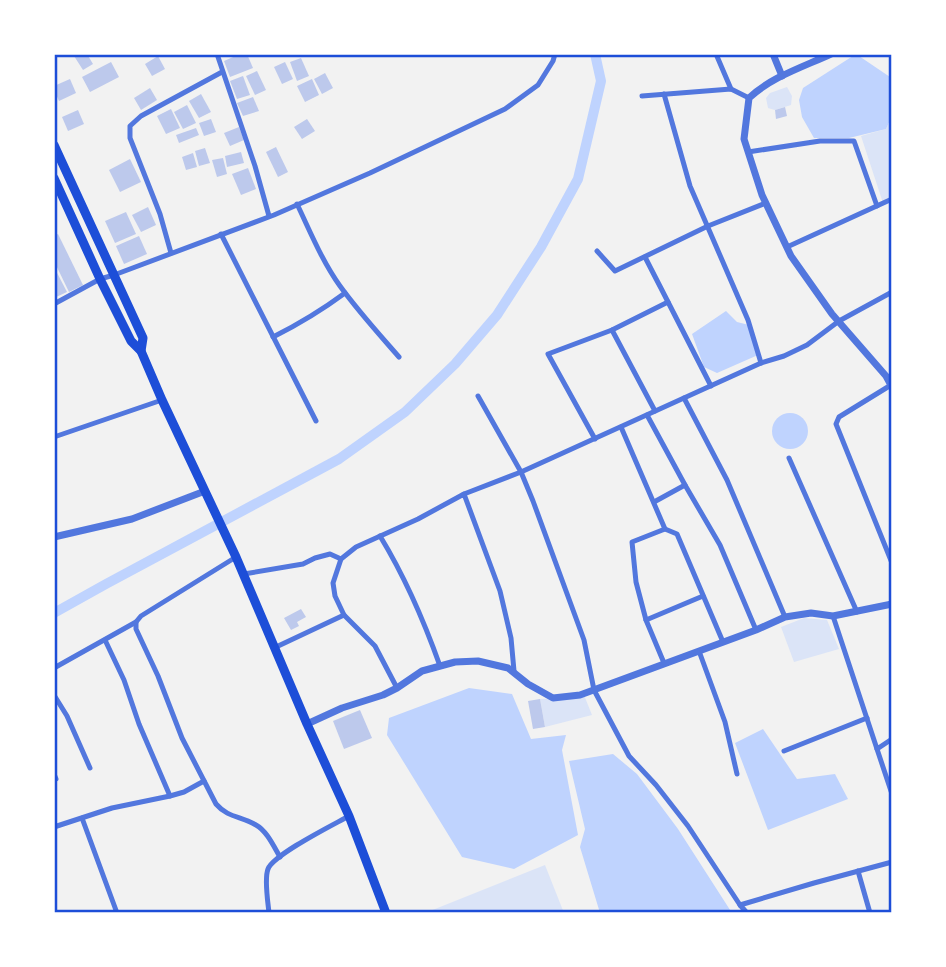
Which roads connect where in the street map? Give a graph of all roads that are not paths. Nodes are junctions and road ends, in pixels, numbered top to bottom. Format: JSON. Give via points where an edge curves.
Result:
{"nodes":[{"id":1,"x":217,"y":54,"type":"edge"},
{"id":2,"x":555,"y":54,"type":"edge"},
{"id":3,"x":716,"y":54,"type":"edge"},
{"id":4,"x":774,"y":54,"type":"edge"},
{"id":5,"x":831,"y":54,"type":"edge"},
{"id":6,"x":222,"y":72,"type":"junction"},
{"id":7,"x":782,"y":76,"type":"junction"},
{"id":8,"x":731,"y":89,"type":"junction"},
{"id":9,"x":664,"y":94,"type":"junction"},
{"id":10,"x":642,"y":96,"type":"dead end"},
{"id":11,"x":748,"y":99,"type":"junction"},
{"id":12,"x":54,"y":145,"type":"edge"},
{"id":13,"x":748,"y":152,"type":"junction"},
{"id":14,"x":54,"y":178,"type":"edge"},
{"id":15,"x":892,"y":199,"type":"edge"},
{"id":16,"x":297,"y":204,"type":"junction"},
{"id":17,"x":766,"y":204,"type":"junction"},
{"id":18,"x":877,"y":206,"type":"junction"},
{"id":19,"x":270,"y":216,"type":"junction"},
{"id":20,"x":708,"y":226,"type":"junction"},
{"id":21,"x":221,"y":234,"type":"junction"},
{"id":22,"x":787,"y":247,"type":"junction"},
{"id":23,"x":597,"y":251,"type":"dead end"},
{"id":24,"x":171,"y":253,"type":"junction"},
{"id":25,"x":645,"y":257,"type":"junction"},
{"id":26,"x":114,"y":275,"type":"junction"},
{"id":27,"x":100,"y":279,"type":"junction"},
{"id":28,"x":345,"y":292,"type":"junction"},
{"id":29,"x":892,"y":292,"type":"edge"},
{"id":30,"x":668,"y":302,"type":"junction"},
{"id":31,"x":54,"y":304,"type":"edge"},
{"id":32,"x":839,"y":321,"type":"junction"},
{"id":33,"x":612,"y":330,"type":"junction"},
{"id":34,"x":273,"y":337,"type":"junction"},
{"id":35,"x":141,"y":351,"type":"junction"},
{"id":36,"x":399,"y":357,"type":"dead end"},
{"id":37,"x":761,"y":363,"type":"junction"},
{"id":38,"x":711,"y":386,"type":"junction"},
{"id":39,"x":891,"y":386,"type":"edge"},
{"id":40,"x":478,"y":396,"type":"dead end"},
{"id":41,"x":684,"y":398,"type":"junction"},
{"id":42,"x":162,"y":400,"type":"junction"},
{"id":43,"x":655,"y":411,"type":"junction"},
{"id":44,"x":647,"y":415,"type":"junction"},
{"id":45,"x":316,"y":421,"type":"dead end"},
{"id":46,"x":621,"y":427,"type":"junction"},
{"id":47,"x":54,"y":437,"type":"edge"},
{"id":48,"x":595,"y":439,"type":"junction"},
{"id":49,"x":789,"y":458,"type":"dead end"},
{"id":50,"x":521,"y":472,"type":"junction"},
{"id":51,"x":685,"y":485,"type":"junction"},
{"id":52,"x":205,"y":491,"type":"junction"},
{"id":53,"x":464,"y":494,"type":"junction"},
{"id":54,"x":653,"y":502,"type":"junction"},
{"id":55,"x":665,"y":529,"type":"junction"},
{"id":56,"x":380,"y":536,"type":"junction"},
{"id":57,"x":54,"y":537,"type":"edge"},
{"id":58,"x":236,"y":556,"type":"junction"},
{"id":59,"x":341,"y":559,"type":"junction"},
{"id":60,"x":892,"y":563,"type":"edge"},
{"id":61,"x":244,"y":575,"type":"junction"},
{"id":62,"x":703,"y":596,"type":"junction"},
{"id":63,"x":892,"y":604,"type":"edge"},
{"id":64,"x":857,"y":612,"type":"junction"},
{"id":65,"x":344,"y":615,"type":"junction"},
{"id":66,"x":785,"y":617,"type":"junction"},
{"id":67,"x":834,"y":617,"type":"junction"},
{"id":68,"x":646,"y":620,"type":"junction"},
{"id":69,"x":136,"y":622,"type":"junction"},
{"id":70,"x":756,"y":630,"type":"junction"},
{"id":71,"x":105,"y":640,"type":"junction"},
{"id":72,"x":723,"y":642,"type":"junction"},
{"id":73,"x":276,"y":647,"type":"junction"},
{"id":74,"x":699,"y":651,"type":"junction"},
{"id":75,"x":664,"y":663,"type":"junction"},
{"id":76,"x":440,"y":666,"type":"junction"},
{"id":77,"x":54,"y":668,"type":"edge"},
{"id":78,"x":514,"y":671,"type":"junction"},
{"id":79,"x":397,"y":688,"type":"junction"},
{"id":80,"x":594,"y":690,"type":"junction"},
{"id":81,"x":54,"y":695,"type":"edge"},
{"id":82,"x":867,"y":718,"type":"junction"},
{"id":83,"x":306,"y":724,"type":"junction"},
{"id":84,"x":892,"y":739,"type":"edge"},
{"id":85,"x":877,"y":749,"type":"junction"},
{"id":86,"x":785,"y":751,"type":"dead end"},
{"id":87,"x":90,"y":768,"type":"dead end"},
{"id":88,"x":737,"y":774,"type":"dead end"},
{"id":89,"x":204,"y":781,"type":"junction"},
{"id":90,"x":892,"y":794,"type":"edge"},
{"id":91,"x":170,"y":796,"type":"junction"},
{"id":92,"x":349,"y":816,"type":"junction"},
{"id":93,"x":82,"y":818,"type":"junction"},
{"id":94,"x":54,"y":827,"type":"edge"},
{"id":95,"x":280,"y":857,"type":"junction"},
{"id":96,"x":892,"y":862,"type":"edge"},
{"id":97,"x":858,"y":871,"type":"junction"},
{"id":98,"x":740,"y":905,"type":"junction"},
{"id":99,"x":117,"y":913,"type":"edge"},
{"id":100,"x":269,"y":913,"type":"edge"},
{"id":101,"x":386,"y":913,"type":"edge"},
{"id":102,"x":747,"y":913,"type":"edge"},
{"id":103,"x":870,"y":913,"type":"edge"}],
"edges":[{"from":1,"to":6,"type":"street"},
{"from":2,"to":16,"type":"street","via":[[538,85],[505,109]]},
{"from":3,"to":8,"type":"street"},
{"from":4,"to":7,"type":"street"},
{"from":5,"to":7,"type":"street"},
{"from":6,"to":19,"type":"street"},
{"from":6,"to":24,"type":"street","via":[[130,126],[130,138]]},
{"from":7,"to":11,"type":"street"},
{"from":8,"to":9,"type":"street"},
{"from":8,"to":11,"type":"street"},
{"from":9,"to":10,"type":"street"},
{"from":9,"to":20,"type":"street","via":[[690,186]]},
{"from":11,"to":13,"type":"street","via":[[744,139]]},
{"from":12,"to":26,"type":"main road"},
{"from":13,"to":17,"type":"street"},
{"from":13,"to":18,"type":"street","via":[[820,141],[854,141]]},
{"from":14,"to":27,"type":"main road"},
{"from":15,"to":18,"type":"street"},
{"from":16,"to":19,"type":"street"},
{"from":16,"to":28,"type":"street"},
{"from":17,"to":20,"type":"street"},
{"from":17,"to":22,"type":"street"},
{"from":18,"to":22,"type":"street"},
{"from":19,"to":21,"type":"street"},
{"from":20,"to":25,"type":"street"},
{"from":20,"to":37,"type":"street"},
{"from":21,"to":24,"type":"street"},
{"from":21,"to":34,"type":"street"},
{"from":22,"to":32,"type":"street"},
{"from":23,"to":25,"type":"street","via":[[615,271]]},
{"from":24,"to":26,"type":"street"},
{"from":25,"to":30,"type":"street"},
{"from":26,"to":27,"type":"street"},
{"from":26,"to":35,"type":"main road","via":[[143,338]]},
{"from":27,"to":31,"type":"street"},
{"from":27,"to":35,"type":"main road","via":[[131,341]]},
{"from":28,"to":34,"type":"street","via":[[323,310]]},
{"from":28,"to":36,"type":"street"},
{"from":29,"to":32,"type":"street"},
{"from":30,"to":33,"type":"street"},
{"from":30,"to":38,"type":"street"},
{"from":32,"to":37,"type":"street","via":[[807,345]]},
{"from":32,"to":39,"type":"street"},
{"from":33,"to":43,"type":"street"},
{"from":33,"to":48,"type":"street","via":[[548,354]]},
{"from":34,"to":45,"type":"street"},
{"from":35,"to":42,"type":"main road"},
{"from":37,"to":38,"type":"street"},
{"from":38,"to":41,"type":"street"},
{"from":39,"to":60,"type":"street","via":[[839,417],[836,424]]},
{"from":40,"to":50,"type":"street"},
{"from":41,"to":43,"type":"street"},
{"from":41,"to":66,"type":"street","via":[[727,480]]},
{"from":42,"to":47,"type":"street"},
{"from":42,"to":52,"type":"main road"},
{"from":43,"to":44,"type":"street"},
{"from":44,"to":46,"type":"street"},
{"from":44,"to":51,"type":"street"},
{"from":46,"to":48,"type":"street"},
{"from":46,"to":54,"type":"street"},
{"from":48,"to":50,"type":"street"},
{"from":49,"to":64,"type":"street"},
{"from":50,"to":53,"type":"street"},
{"from":50,"to":80,"type":"street","via":[[584,640]]},
{"from":51,"to":54,"type":"street"},
{"from":51,"to":70,"type":"street","via":[[720,545]]},
{"from":52,"to":57,"type":"street","via":[[132,519]]},
{"from":52,"to":58,"type":"main road"},
{"from":53,"to":56,"type":"street"},
{"from":53,"to":78,"type":"street","via":[[500,591]]},
{"from":54,"to":55,"type":"street"},
{"from":55,"to":62,"type":"street","via":[[677,534]]},
{"from":55,"to":68,"type":"street","via":[[632,542]]},
{"from":56,"to":59,"type":"street"},
{"from":56,"to":76,"type":"street"},
{"from":58,"to":61,"type":"main road"},
{"from":58,"to":69,"type":"street"},
{"from":59,"to":61,"type":"street","via":[[330,554]]},
{"from":59,"to":65,"type":"street","via":[[332,583]]},
{"from":61,"to":73,"type":"main road"},
{"from":62,"to":68,"type":"street"},
{"from":62,"to":72,"type":"street"},
{"from":63,"to":64,"type":"street"},
{"from":64,"to":67,"type":"street"},
{"from":65,"to":73,"type":"street"},
{"from":65,"to":79,"type":"street","via":[[374,646]]},
{"from":66,"to":67,"type":"street","via":[[811,613]]},
{"from":66,"to":70,"type":"street"},
{"from":67,"to":82,"type":"street"},
{"from":68,"to":75,"type":"street"},
{"from":69,"to":71,"type":"street"},
{"from":69,"to":89,"type":"street"},
{"from":70,"to":72,"type":"street"},
{"from":71,"to":77,"type":"street"},
{"from":71,"to":91,"type":"street"},
{"from":72,"to":74,"type":"street"},
{"from":73,"to":83,"type":"main road"},
{"from":74,"to":75,"type":"street"},
{"from":74,"to":88,"type":"street","via":[[725,722]]},
{"from":75,"to":80,"type":"street"},
{"from":76,"to":78,"type":"street","via":[[478,661]]},
{"from":76,"to":79,"type":"street","via":[[422,671]]},
{"from":78,"to":80,"type":"street","via":[[553,698]]},
{"from":79,"to":83,"type":"street"},
{"from":80,"to":98,"type":"street","via":[[629,756],[688,826]]},
{"from":81,"to":87,"type":"street"},
{"from":82,"to":85,"type":"street"},
{"from":82,"to":86,"type":"street"},
{"from":83,"to":92,"type":"main road"},
{"from":84,"to":85,"type":"street"},
{"from":85,"to":90,"type":"street"},
{"from":89,"to":91,"type":"street"},
{"from":89,"to":95,"type":"street","via":[[222,812],[259,826]]},
{"from":91,"to":93,"type":"street"},
{"from":92,"to":95,"type":"street"},
{"from":92,"to":101,"type":"main road"},
{"from":93,"to":94,"type":"street"},
{"from":93,"to":99,"type":"street"},
{"from":95,"to":100,"type":"street","via":[[268,869]]},
{"from":96,"to":97,"type":"street"},
{"from":97,"to":98,"type":"street"},
{"from":97,"to":103,"type":"street"},
{"from":98,"to":102,"type":"street"}]}
